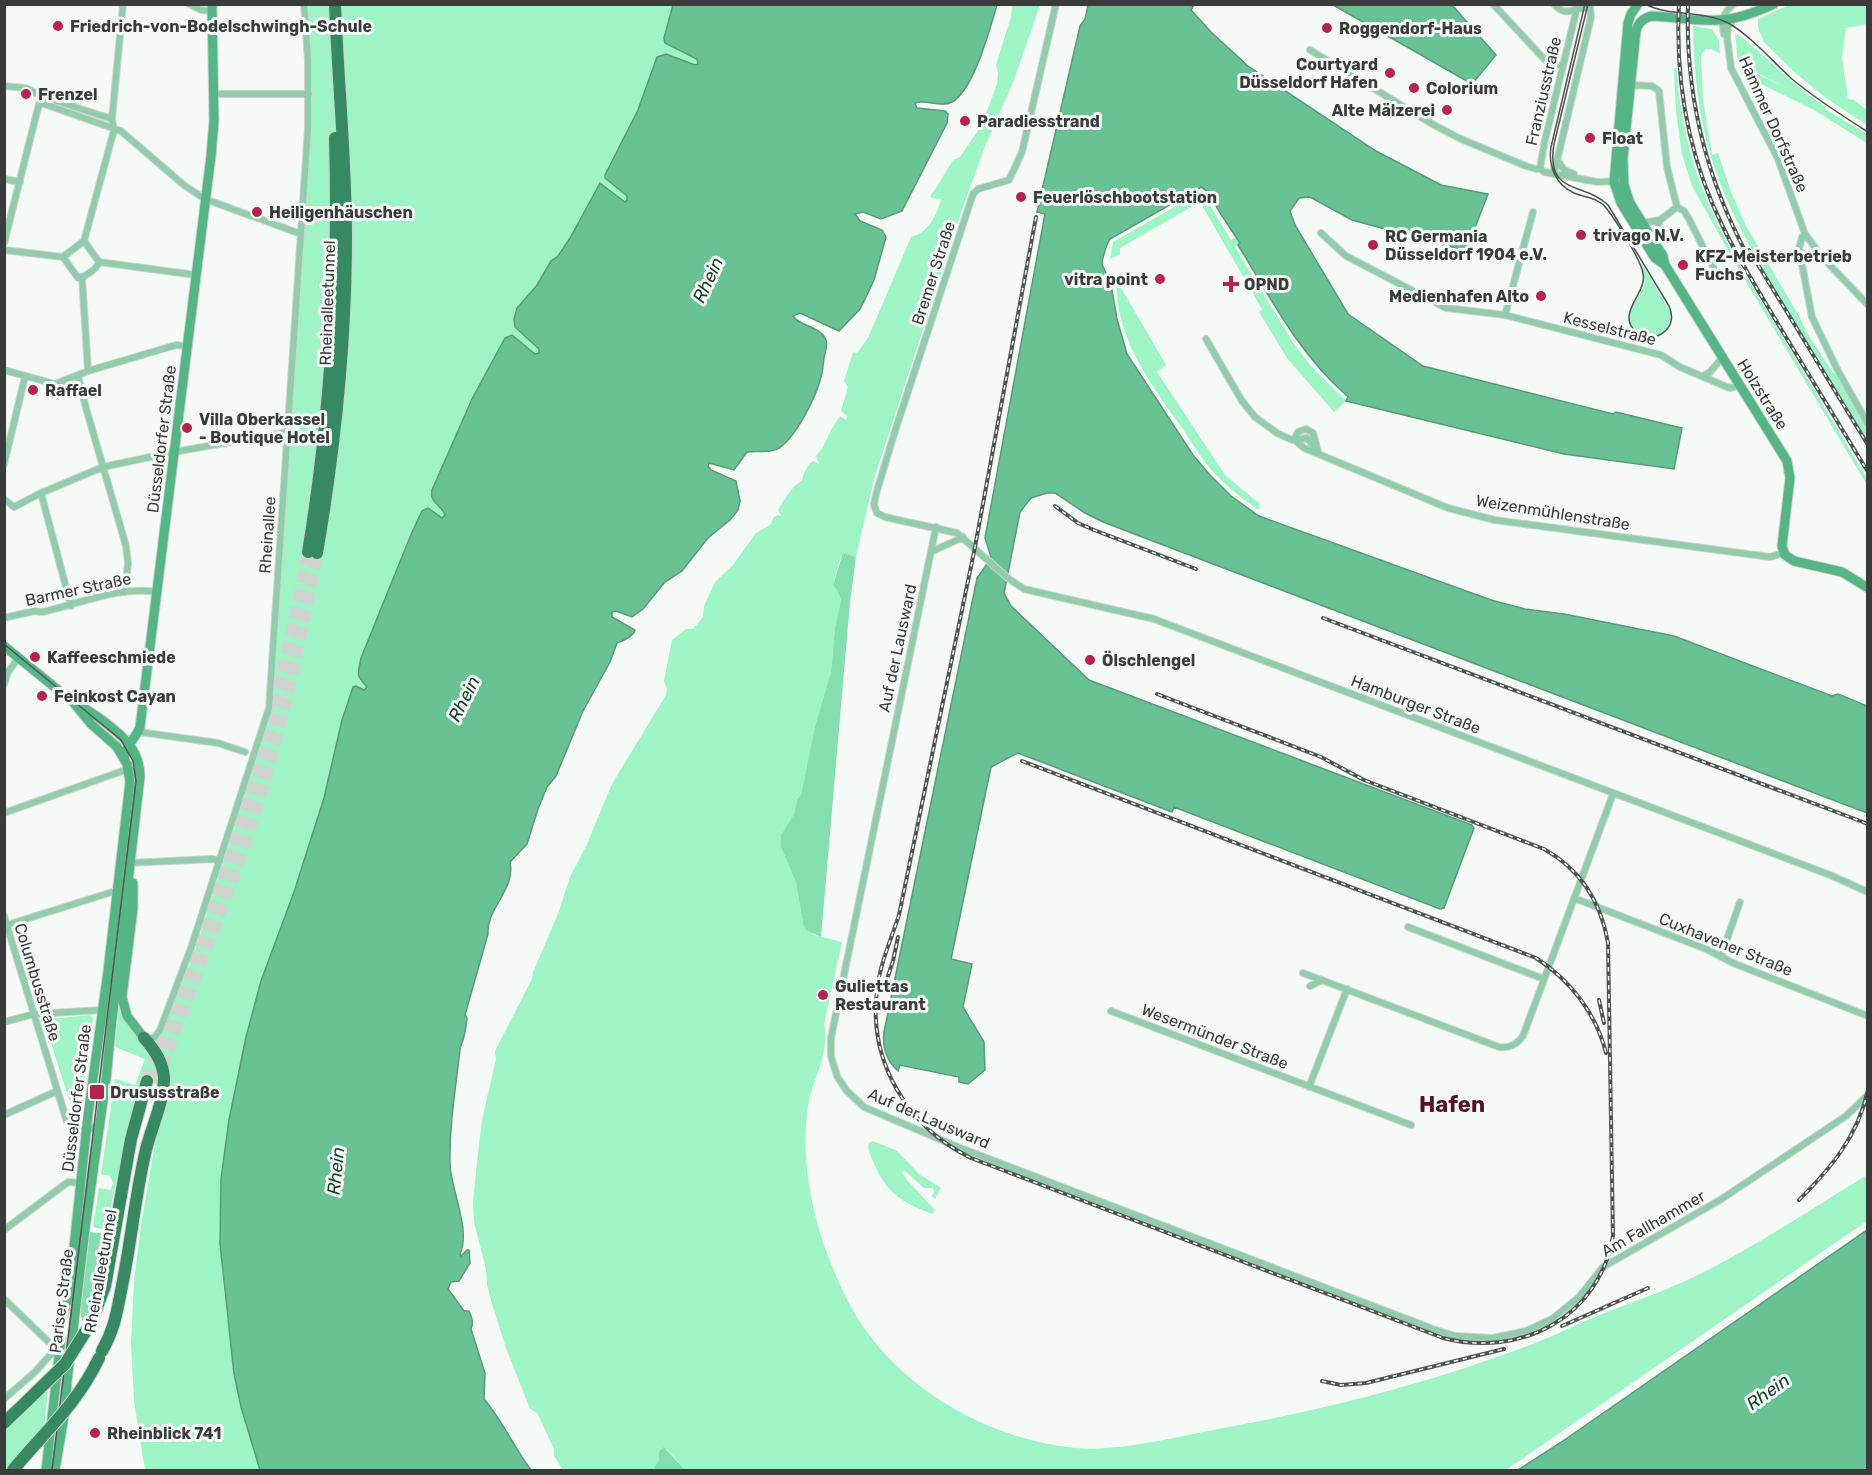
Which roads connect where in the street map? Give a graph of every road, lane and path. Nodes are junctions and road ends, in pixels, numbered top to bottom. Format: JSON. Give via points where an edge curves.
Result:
{"nodes":[{"id":1,"x":123,"y":4,"type":"edge"},
{"id":2,"x":189,"y":4,"type":"edge"},
{"id":3,"x":304,"y":4,"type":"edge"},
{"id":4,"x":328,"y":4,"type":"edge"},
{"id":5,"x":1056,"y":4,"type":"edge"},
{"id":6,"x":1493,"y":4,"type":"edge"},
{"id":7,"x":1554,"y":4,"type":"edge"},
{"id":8,"x":1638,"y":4,"type":"edge"},
{"id":9,"x":1734,"y":4,"type":"edge"},
{"id":10,"x":1770,"y":5,"type":"edge"},
{"id":11,"x":1578,"y":7,"type":"edge"},
{"id":12,"x":1590,"y":7,"type":"edge"},
{"id":13,"x":212,"y":8,"type":"edge"},
{"id":14,"x":333,"y":13,"type":"edge"},
{"id":15,"x":1736,"y":17,"type":"junction"},
{"id":16,"x":1712,"y":20,"type":"junction"},
{"id":17,"x":1723,"y":20,"type":"junction"},
{"id":18,"x":1725,"y":34,"type":"junction"},
{"id":19,"x":1310,"y":50,"type":"dead end"},
{"id":20,"x":1562,"y":66,"type":"junction"},
{"id":21,"x":1626,"y":84,"type":"junction"},
{"id":22,"x":4,"y":86,"type":"edge"},
{"id":23,"x":214,"y":94,"type":"junction"},
{"id":24,"x":309,"y":94,"type":"junction"},
{"id":25,"x":41,"y":100,"type":"junction"},
{"id":26,"x":112,"y":119,"type":"junction"},
{"id":27,"x":114,"y":130,"type":"junction"},
{"id":28,"x":1558,"y":155,"type":"junction"},
{"id":29,"x":1540,"y":168,"type":"junction"},
{"id":30,"x":1548,"y":173,"type":"junction"},
{"id":31,"x":1576,"y":177,"type":"junction"},
{"id":32,"x":4,"y":179,"type":"edge"},
{"id":33,"x":1618,"y":181,"type":"junction"},
{"id":34,"x":20,"y":182,"type":"junction"},
{"id":35,"x":205,"y":199,"type":"junction"},
{"id":36,"x":1677,"y":207,"type":"junction"},
{"id":37,"x":1533,"y":212,"type":"dead end"},
{"id":38,"x":1660,"y":220,"type":"junction"},
{"id":39,"x":1642,"y":223,"type":"junction"},
{"id":40,"x":301,"y":234,"type":"junction"},
{"id":41,"x":1321,"y":234,"type":"dead end"},
{"id":42,"x":1805,"y":234,"type":"junction"},
{"id":43,"x":1653,"y":239,"type":"junction"},
{"id":44,"x":84,"y":241,"type":"junction"},
{"id":45,"x":4,"y":243,"type":"edge"},
{"id":46,"x":4,"y":250,"type":"edge"},
{"id":47,"x":63,"y":256,"type":"junction"},
{"id":48,"x":99,"y":262,"type":"junction"},
{"id":49,"x":1665,"y":265,"type":"junction"},
{"id":50,"x":1716,"y":273,"type":"dead end"},
{"id":51,"x":196,"y":274,"type":"junction"},
{"id":52,"x":82,"y":277,"type":"junction"},
{"id":53,"x":1868,"y":305,"type":"edge"},
{"id":54,"x":1505,"y":315,"type":"junction"},
{"id":55,"x":1206,"y":339,"type":"dead end"},
{"id":56,"x":187,"y":346,"type":"junction"},
{"id":57,"x":1723,"y":357,"type":"junction"},
{"id":58,"x":4,"y":370,"type":"edge"},
{"id":59,"x":88,"y":371,"type":"junction"},
{"id":60,"x":78,"y":376,"type":"junction"},
{"id":61,"x":1703,"y":376,"type":"junction"},
{"id":62,"x":26,"y":377,"type":"junction"},
{"id":63,"x":55,"y":384,"type":"junction"},
{"id":64,"x":1740,"y":385,"type":"junction"},
{"id":65,"x":74,"y":391,"type":"dead end"},
{"id":66,"x":1868,"y":424,"type":"edge"},
{"id":67,"x":288,"y":432,"type":"junction"},
{"id":68,"x":174,"y":452,"type":"junction"},
{"id":69,"x":4,"y":464,"type":"edge"},
{"id":70,"x":103,"y":467,"type":"junction"},
{"id":71,"x":41,"y":493,"type":"junction"},
{"id":72,"x":4,"y":499,"type":"edge"},
{"id":73,"x":936,"y":527,"type":"junction"},
{"id":74,"x":963,"y":537,"type":"junction"},
{"id":75,"x":312,"y":552,"type":"tunnel mouth"},
{"id":76,"x":931,"y":552,"type":"junction"},
{"id":77,"x":1784,"y":553,"type":"junction"},
{"id":78,"x":126,"y":579,"type":"junction"},
{"id":79,"x":1868,"y":588,"type":"edge"},
{"id":80,"x":141,"y":590,"type":"junction"},
{"id":81,"x":124,"y":592,"type":"junction"},
{"id":82,"x":157,"y":592,"type":"junction"},
{"id":83,"x":70,"y":606,"type":"junction"},
{"id":84,"x":4,"y":618,"type":"edge"},
{"id":85,"x":5,"y":646,"type":"edge"},
{"id":86,"x":19,"y":657,"type":"junction"},
{"id":87,"x":4,"y":684,"type":"edge"},
{"id":88,"x":73,"y":702,"type":"junction"},
{"id":89,"x":99,"y":731,"type":"junction"},
{"id":90,"x":138,"y":732,"type":"junction"},
{"id":91,"x":130,"y":744,"type":"junction"},
{"id":92,"x":245,"y":752,"type":"dead end"},
{"id":93,"x":124,"y":758,"type":"junction"},
{"id":94,"x":128,"y":769,"type":"junction"},
{"id":95,"x":140,"y":782,"type":"junction"},
{"id":96,"x":1613,"y":794,"type":"junction"},
{"id":97,"x":4,"y":813,"type":"edge"},
{"id":98,"x":220,"y":861,"type":"junction"},
{"id":99,"x":127,"y":866,"type":"junction"},
{"id":100,"x":1868,"y":892,"type":"edge"},
{"id":101,"x":118,"y":893,"type":"junction"},
{"id":102,"x":1574,"y":898,"type":"junction"},
{"id":103,"x":1740,"y":902,"type":"dead end"},
{"id":104,"x":4,"y":916,"type":"edge"},
{"id":105,"x":7,"y":925,"type":"junction"},
{"id":106,"x":1408,"y":927,"type":"dead end"},
{"id":107,"x":1721,"y":956,"type":"junction"},
{"id":108,"x":1303,"y":973,"type":"dead end"},
{"id":109,"x":1544,"y":979,"type":"junction"},
{"id":110,"x":1323,"y":980,"type":"junction"},
{"id":111,"x":1310,"y":986,"type":"dead end"},
{"id":112,"x":1347,"y":989,"type":"junction"},
{"id":113,"x":103,"y":1010,"type":"junction"},
{"id":114,"x":1111,"y":1011,"type":"dead end"},
{"id":115,"x":34,"y":1014,"type":"junction"},
{"id":116,"x":1868,"y":1016,"type":"edge"},
{"id":117,"x":4,"y":1022,"type":"edge"},
{"id":118,"x":144,"y":1038,"type":"junction"},
{"id":119,"x":1309,"y":1087,"type":"junction"},
{"id":120,"x":57,"y":1091,"type":"junction"},
{"id":121,"x":1868,"y":1095,"type":"edge"},
{"id":122,"x":4,"y":1115,"type":"edge"},
{"id":123,"x":101,"y":1124,"type":"junction"},
{"id":124,"x":1411,"y":1125,"type":"dead end"},
{"id":125,"x":86,"y":1131,"type":"junction"},
{"id":126,"x":93,"y":1178,"type":"junction"},
{"id":127,"x":81,"y":1184,"type":"junction"},
{"id":128,"x":4,"y":1230,"type":"edge"},
{"id":129,"x":4,"y":1299,"type":"edge"},
{"id":130,"x":63,"y":1319,"type":"junction"},
{"id":131,"x":1444,"y":1333,"type":"joint"},
{"id":132,"x":55,"y":1347,"type":"junction"},
{"id":133,"x":101,"y":1355,"type":"junction"},
{"id":134,"x":59,"y":1398,"type":"junction"},
{"id":135,"x":4,"y":1399,"type":"edge"},
{"id":136,"x":28,"y":1400,"type":"junction"},
{"id":137,"x":4,"y":1413,"type":"edge"},
{"id":138,"x":4,"y":1423,"type":"edge"},
{"id":139,"x":62,"y":1427,"type":"junction"},
{"id":140,"x":13,"y":1470,"type":"edge"},
{"id":141,"x":46,"y":1470,"type":"edge"},
{"id":142,"x":55,"y":1470,"type":"edge"}],
"edges":[{"from":1,"to":26,"type":"street"},
{"from":2,"to":13,"type":"street","via":[[201,10]]},
{"from":3,"to":24,"type":"street","name":"Rheinallee"},
{"from":4,"to":14,"type":"highway","name":"Rheinalleetunnel"},
{"from":5,"to":73,"type":"street","name":"Bremer Straße","via":[[1022,152],[1009,180],[973,194],[876,494],[874,508],[879,515]]},
{"from":6,"to":20,"type":"street","via":[[1547,62]]},
{"from":7,"to":11,"type":"street","via":[[1563,12]]},
{"from":8,"to":21,"type":"main road","name":"Holzstraße","via":[[1629,17]]},
{"from":9,"to":17,"type":"street"},
{"from":10,"to":15,"type":"main road"},
{"from":11,"to":12,"type":"street","name":"Franziusstraße"},
{"from":11,"to":20,"type":"street","name":"Franziusstraße"},
{"from":12,"to":28,"type":"street","name":"Franziusstraße","via":[[1591,17]]},
{"from":13,"to":23,"type":"main road","name":"Düsseldorfer Straße"},
{"from":14,"to":75,"type":"highway","name":"Rheinalleetunnel","via":[[345,166],[346,277],[339,396],[329,479]]},
{"from":15,"to":17,"type":"main road"},
{"from":15,"to":18,"type":"street","name":"Hammer Dorfstraße"},
{"from":16,"to":17,"type":"main road"},
{"from":16,"to":18,"type":"street"},
{"from":16,"to":21,"type":"main road","name":"Holzstraße","via":[[1652,16],[1643,19],[1636,28]]},
{"from":17,"to":18,"type":"street","name":"Hammer Dorfstraße"},
{"from":18,"to":42,"type":"street","name":"Hammer Dorfstraße","via":[[1731,68],[1778,159]]},
{"from":19,"to":29,"type":"street","via":[[1455,136],[1526,166]]},
{"from":20,"to":29,"type":"street","name":"Franziusstraße"},
{"from":21,"to":33,"type":"main road","name":"Holzstraße"},
{"from":21,"to":36,"type":"street","via":[[1652,86],[1659,91],[1667,167]]},
{"from":22,"to":25,"type":"street","via":[[26,88]]},
{"from":23,"to":24,"type":"street"},
{"from":23,"to":35,"type":"main road","name":"Düsseldorfer Straße"},
{"from":24,"to":40,"type":"street","name":"Rheinallee"},
{"from":25,"to":26,"type":"street"},
{"from":25,"to":27,"type":"street"},
{"from":25,"to":34,"type":"street"},
{"from":26,"to":27,"type":"street"},
{"from":27,"to":35,"type":"street","via":[[121,131]]},
{"from":27,"to":44,"type":"street"},
{"from":28,"to":30,"type":"street","name":"Franziusstraße","via":[[1554,171]]},
{"from":28,"to":31,"type":"street","name":"Franziusstraße","via":[[1562,168]]},
{"from":29,"to":30,"type":"street","name":"Franziusstraße"},
{"from":30,"to":31,"type":"street","name":"Franziusstraße"},
{"from":31,"to":33,"type":"street","name":"Franziusstraße"},
{"from":32,"to":34,"type":"street"},
{"from":33,"to":39,"type":"main road","name":"Holzstraße"},
{"from":33,"to":49,"type":"main road","name":"Holzstraße","via":[[1621,203],[1654,258]]},
{"from":34,"to":45,"type":"street"},
{"from":35,"to":40,"type":"street"},
{"from":35,"to":51,"type":"main road","name":"Düsseldorfer Straße"},
{"from":36,"to":38,"type":"street"},
{"from":36,"to":50,"type":"street","via":[[1689,219]]},
{"from":37,"to":54,"type":"street"},
{"from":38,"to":39,"type":"street"},
{"from":38,"to":43,"type":"street"},
{"from":39,"to":43,"type":"main road","name":"Holzstraße"},
{"from":40,"to":67,"type":"street","name":"Rheinallee"},
{"from":41,"to":54,"type":"street","name":"Kesselstraße","via":[[1346,256],[1446,308]]},
{"from":42,"to":53,"type":"street","name":"Hammer Dorfstraße"},
{"from":42,"to":66,"type":"street","via":[[1799,249],[1812,317]]},
{"from":43,"to":49,"type":"main road","name":"Holzstraße"},
{"from":44,"to":47,"type":"street"},
{"from":44,"to":48,"type":"street"},
{"from":46,"to":47,"type":"street"},
{"from":47,"to":52,"type":"street","via":[[78,278]]},
{"from":48,"to":51,"type":"street"},
{"from":48,"to":52,"type":"street"},
{"from":49,"to":57,"type":"main road","name":"Holzstraße"},
{"from":51,"to":56,"type":"main road","name":"Düsseldorfer Straße"},
{"from":52,"to":59,"type":"street"},
{"from":54,"to":61,"type":"street","name":"Kesselstraße","via":[[1661,355]]},
{"from":55,"to":77,"type":"street","name":"Weizenmühlenstraße","via":[[1248,410],[1277,433],[1292,440],[1307,438],[1318,452],[1448,508],[1495,520],[1770,557]]},
{"from":56,"to":59,"type":"street","via":[[176,345]]},
{"from":56,"to":68,"type":"main road","name":"Düsseldorfer Straße"},
{"from":57,"to":61,"type":"street"},
{"from":57,"to":64,"type":"main road","name":"Holzstraße"},
{"from":58,"to":62,"type":"street"},
{"from":59,"to":60,"type":"street"},
{"from":60,"to":63,"type":"street"},
{"from":60,"to":70,"type":"street"},
{"from":61,"to":64,"type":"street","name":"Kesselstraße","via":[[1728,388]]},
{"from":62,"to":63,"type":"street"},
{"from":62,"to":69,"type":"street"},
{"from":63,"to":65,"type":"street"},
{"from":64,"to":77,"type":"main road","name":"Holzstraße","via":[[1789,469]]},
{"from":67,"to":68,"type":"street"},
{"from":67,"to":98,"type":"street","name":"Rheinallee","via":[[269,708]]},
{"from":68,"to":70,"type":"street"},
{"from":68,"to":82,"type":"main road","name":"Düsseldorfer Straße"},
{"from":70,"to":71,"type":"street"},
{"from":70,"to":78,"type":"street","via":[[126,546]]},
{"from":71,"to":72,"type":"street","via":[[14,507]]},
{"from":71,"to":83,"type":"street"},
{"from":73,"to":74,"type":"street","name":"Hamburger Straße"},
{"from":73,"to":76,"type":"street","name":"Auf der Lausward"},
{"from":74,"to":76,"type":"street"},
{"from":74,"to":96,"type":"street","name":"Hamburger Straße","via":[[1009,579],[1031,591],[1154,619]]},
{"from":76,"to":131,"type":"street","name":"Auf der Lausward","via":[[831,1038],[832,1060],[841,1084],[864,1107],[958,1148]]},
{"from":77,"to":79,"type":"main road","via":[[1794,561],[1842,572]]},
{"from":78,"to":80,"type":"street"},
{"from":78,"to":81,"type":"street"},
{"from":80,"to":81,"type":"street","name":"Barmer Straße"},
{"from":80,"to":82,"type":"street","name":"Barmer Straße"},
{"from":81,"to":83,"type":"street","name":"Barmer Straße"},
{"from":82,"to":90,"type":"main road","name":"Düsseldorfer Straße"},
{"from":83,"to":84,"type":"street","name":"Barmer Straße"},
{"from":85,"to":86,"type":"main road"},
{"from":86,"to":87,"type":"street"},
{"from":86,"to":88,"type":"main road"},
{"from":88,"to":89,"type":"main road"},
{"from":88,"to":91,"type":"main road"},
{"from":89,"to":91,"type":"main road","via":[[121,745]]},
{"from":89,"to":93,"type":"main road"},
{"from":90,"to":91,"type":"main road","name":"Düsseldorfer Straße"},
{"from":90,"to":92,"type":"street","via":[[218,743]]},
{"from":91,"to":93,"type":"main road"},
{"from":91,"to":95,"type":"main road","name":"Düsseldorfer Straße","via":[[138,759]]},
{"from":93,"to":94,"type":"main road","name":"Düsseldorfer Straße"},
{"from":94,"to":95,"type":"street","via":[[136,773]]},
{"from":94,"to":97,"type":"street"},
{"from":94,"to":99,"type":"main road","name":"Düsseldorfer Straße"},
{"from":95,"to":99,"type":"main road","name":"Düsseldorfer Straße"},
{"from":96,"to":100,"type":"street","name":"Hamburger Straße"},
{"from":96,"to":102,"type":"street"},
{"from":98,"to":99,"type":"street"},
{"from":98,"to":118,"type":"street","name":"Rheinallee","via":[[160,1030],[154,1038]]},
{"from":99,"to":101,"type":"main road","name":"Düsseldorfer Straße"},
{"from":99,"to":118,"type":"main road","name":"Düsseldorfer Straße","via":[[133,884],[133,909],[122,997],[127,1016]]},
{"from":99,"to":123,"type":"main road","name":"Düsseldorfer Straße"},
{"from":101,"to":105,"type":"street"},
{"from":101,"to":113,"type":"main road","name":"Düsseldorfer Straße"},
{"from":102,"to":107,"type":"street","name":"Cuxhavener Straße"},
{"from":102,"to":109,"type":"street"},
{"from":103,"to":107,"type":"street"},
{"from":104,"to":105,"type":"street","name":"Columbusstraße"},
{"from":105,"to":115,"type":"street","name":"Columbusstraße"},
{"from":106,"to":109,"type":"street"},
{"from":107,"to":116,"type":"street","name":"Cuxhavener Straße"},
{"from":108,"to":110,"type":"street"},
{"from":109,"to":112,"type":"street","via":[[1523,1036],[1506,1048]]},
{"from":110,"to":111,"type":"street"},
{"from":110,"to":112,"type":"street"},
{"from":112,"to":119,"type":"street"},
{"from":113,"to":115,"type":"street"},
{"from":113,"to":125,"type":"main road","name":"Düsseldorfer Straße"},
{"from":114,"to":119,"type":"street","name":"Wesermünder Straße"},
{"from":115,"to":117,"type":"street"},
{"from":115,"to":120,"type":"street","name":"Columbusstraße"},
{"from":118,"to":133,"type":"highway","via":[[160,1059],[162,1092],[144,1158],[113,1333]]},
{"from":119,"to":124,"type":"street","name":"Wesermünder Straße"},
{"from":120,"to":122,"type":"street"},
{"from":120,"to":125,"type":"street","name":"Columbusstraße","via":[[67,1122],[74,1129]]},
{"from":121,"to":131,"type":"street","name":"Am Fallhammer","via":[[1846,1116],[1720,1200],[1603,1267],[1576,1299],[1552,1319],[1526,1331],[1499,1337]]},
{"from":123,"to":125,"type":"street"},
{"from":123,"to":126,"type":"main road","name":"Düsseldorfer Straße"},
{"from":125,"to":127,"type":"main road","name":"Düsseldorfer Straße"},
{"from":126,"to":127,"type":"main road","name":"Düsseldorfer Straße"},
{"from":126,"to":139,"type":"main road","name":"Pariser Straße"},
{"from":127,"to":128,"type":"street","via":[[68,1182]]},
{"from":127,"to":130,"type":"main road","name":"Pariser Straße"},
{"from":129,"to":132,"type":"street"},
{"from":130,"to":132,"type":"main road","name":"Pariser Straße"},
{"from":130,"to":132,"type":"main road","name":"Pariser Straße"},
{"from":132,"to":134,"type":"main road","name":"Pariser Straße"},
{"from":132,"to":135,"type":"street"},
{"from":133,"to":136,"type":"highway","name":"Rheinalleetunnel","bridge":true,"via":[[113,1310],[152,1083],[129,1148],[105,1286],[91,1323],[65,1364]]},
{"from":133,"to":140,"type":"highway","name":"Rheinalleetunnel","bridge":true,"via":[[67,1411]]},
{"from":134,"to":139,"type":"main road","name":"Pariser Straße"},
{"from":134,"to":141,"type":"main road","name":"Pariser Straße"},
{"from":136,"to":137,"type":"highway"},
{"from":136,"to":138,"type":"highway","name":"Rheinalleetunnel"},
{"from":139,"to":142,"type":"main road","name":"Pariser Straße"}]}
